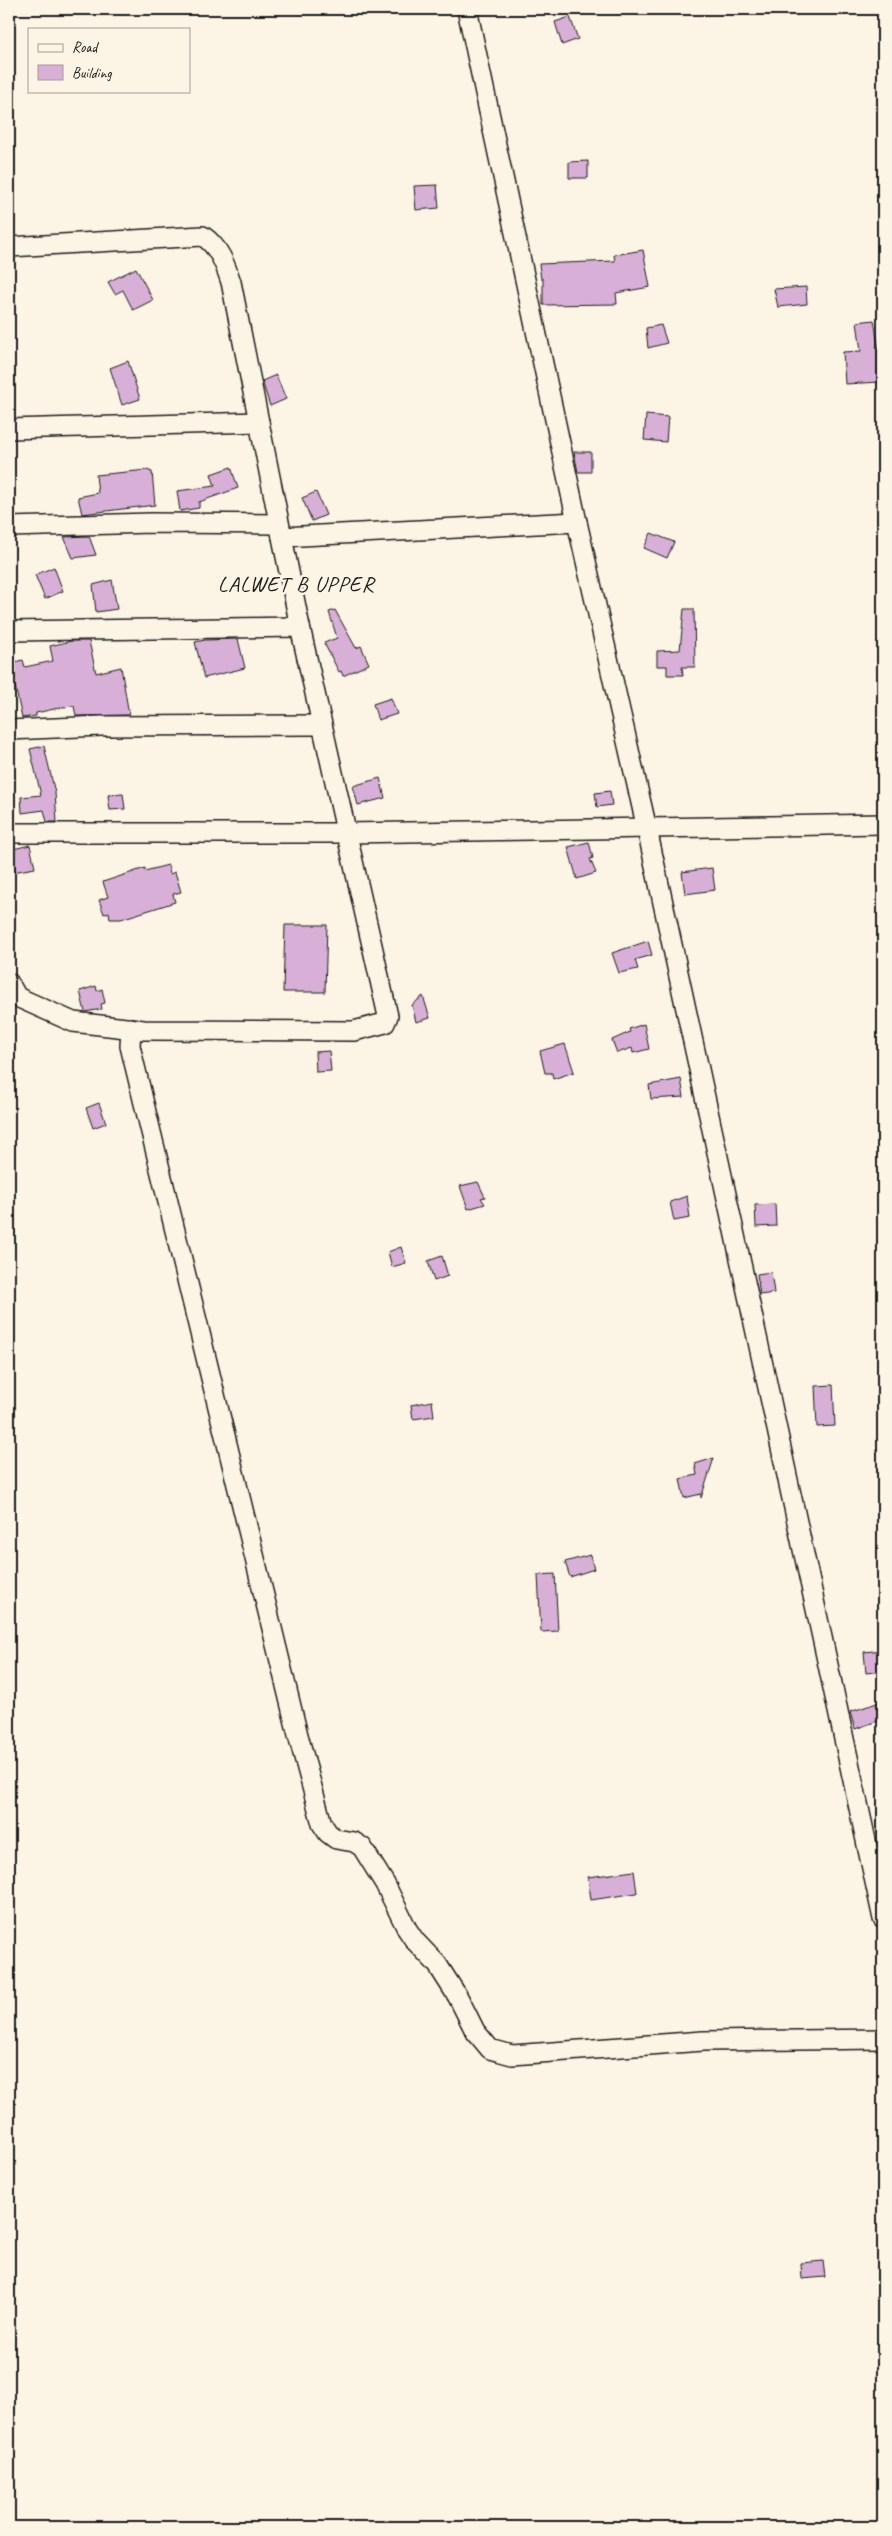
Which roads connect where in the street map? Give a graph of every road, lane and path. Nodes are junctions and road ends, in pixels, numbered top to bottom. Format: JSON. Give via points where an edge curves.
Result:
{"nodes":[{"id":1,"x":467,"y":9,"type":"edge"},
{"id":2,"x":9,"y":247,"type":"edge"},
{"id":3,"x":259,"y":422,"type":"junction"},
{"id":4,"x":9,"y":429,"type":"edge"},
{"id":5,"x":577,"y":522,"type":"junction"},
{"id":6,"x":9,"y":527,"type":"edge"},
{"id":7,"x":280,"y":530,"type":"junction"},
{"id":8,"x":300,"y":627,"type":"junction"},
{"id":9,"x":9,"y":631,"type":"edge"},
{"id":10,"x":322,"y":725,"type":"junction"},
{"id":11,"x":9,"y":730,"type":"edge"},
{"id":12,"x":883,"y":824,"type":"edge"},
{"id":13,"x":647,"y":829,"type":"junction"},
{"id":14,"x":9,"y":833,"type":"edge"},
{"id":15,"x":347,"y":833,"type":"junction"},
{"id":16,"x":9,"y":983,"type":"edge"},
{"id":17,"x":131,"y":1028,"type":"junction"},
{"id":18,"x":883,"y":1919,"type":"edge"},
{"id":19,"x":883,"y":2039,"type":"edge"}],
"edges":[{"from":1,"to":5,"type":"street"},
{"from":2,"to":3,"type":"street","via":[[203,236],[212,242],[231,282]]},
{"from":3,"to":4,"type":"street"},
{"from":3,"to":7,"type":"street"},
{"from":5,"to":7,"type":"street"},
{"from":5,"to":13,"type":"street"},
{"from":6,"to":7,"type":"street","via":[[151,523]]},
{"from":7,"to":8,"type":"street"},
{"from":8,"to":9,"type":"street"},
{"from":8,"to":10,"type":"street"},
{"from":10,"to":11,"type":"street","via":[[102,726]]},
{"from":10,"to":15,"type":"street"},
{"from":12,"to":13,"type":"street"},
{"from":13,"to":15,"type":"street"},
{"from":13,"to":18,"type":"street"},
{"from":14,"to":15,"type":"street"},
{"from":15,"to":17,"type":"street","via":[[387,1005],[385,1023],[354,1031]]},
{"from":16,"to":17,"type":"street","via":[[18,997],[73,1022]]},
{"from":17,"to":19,"type":"street","via":[[130,1046],[298,1735],[322,1824],[328,1834],[362,1847],[385,1884],[406,1929],[437,1964],[475,2031],[490,2049],[512,2055],[703,2041]]}]}
